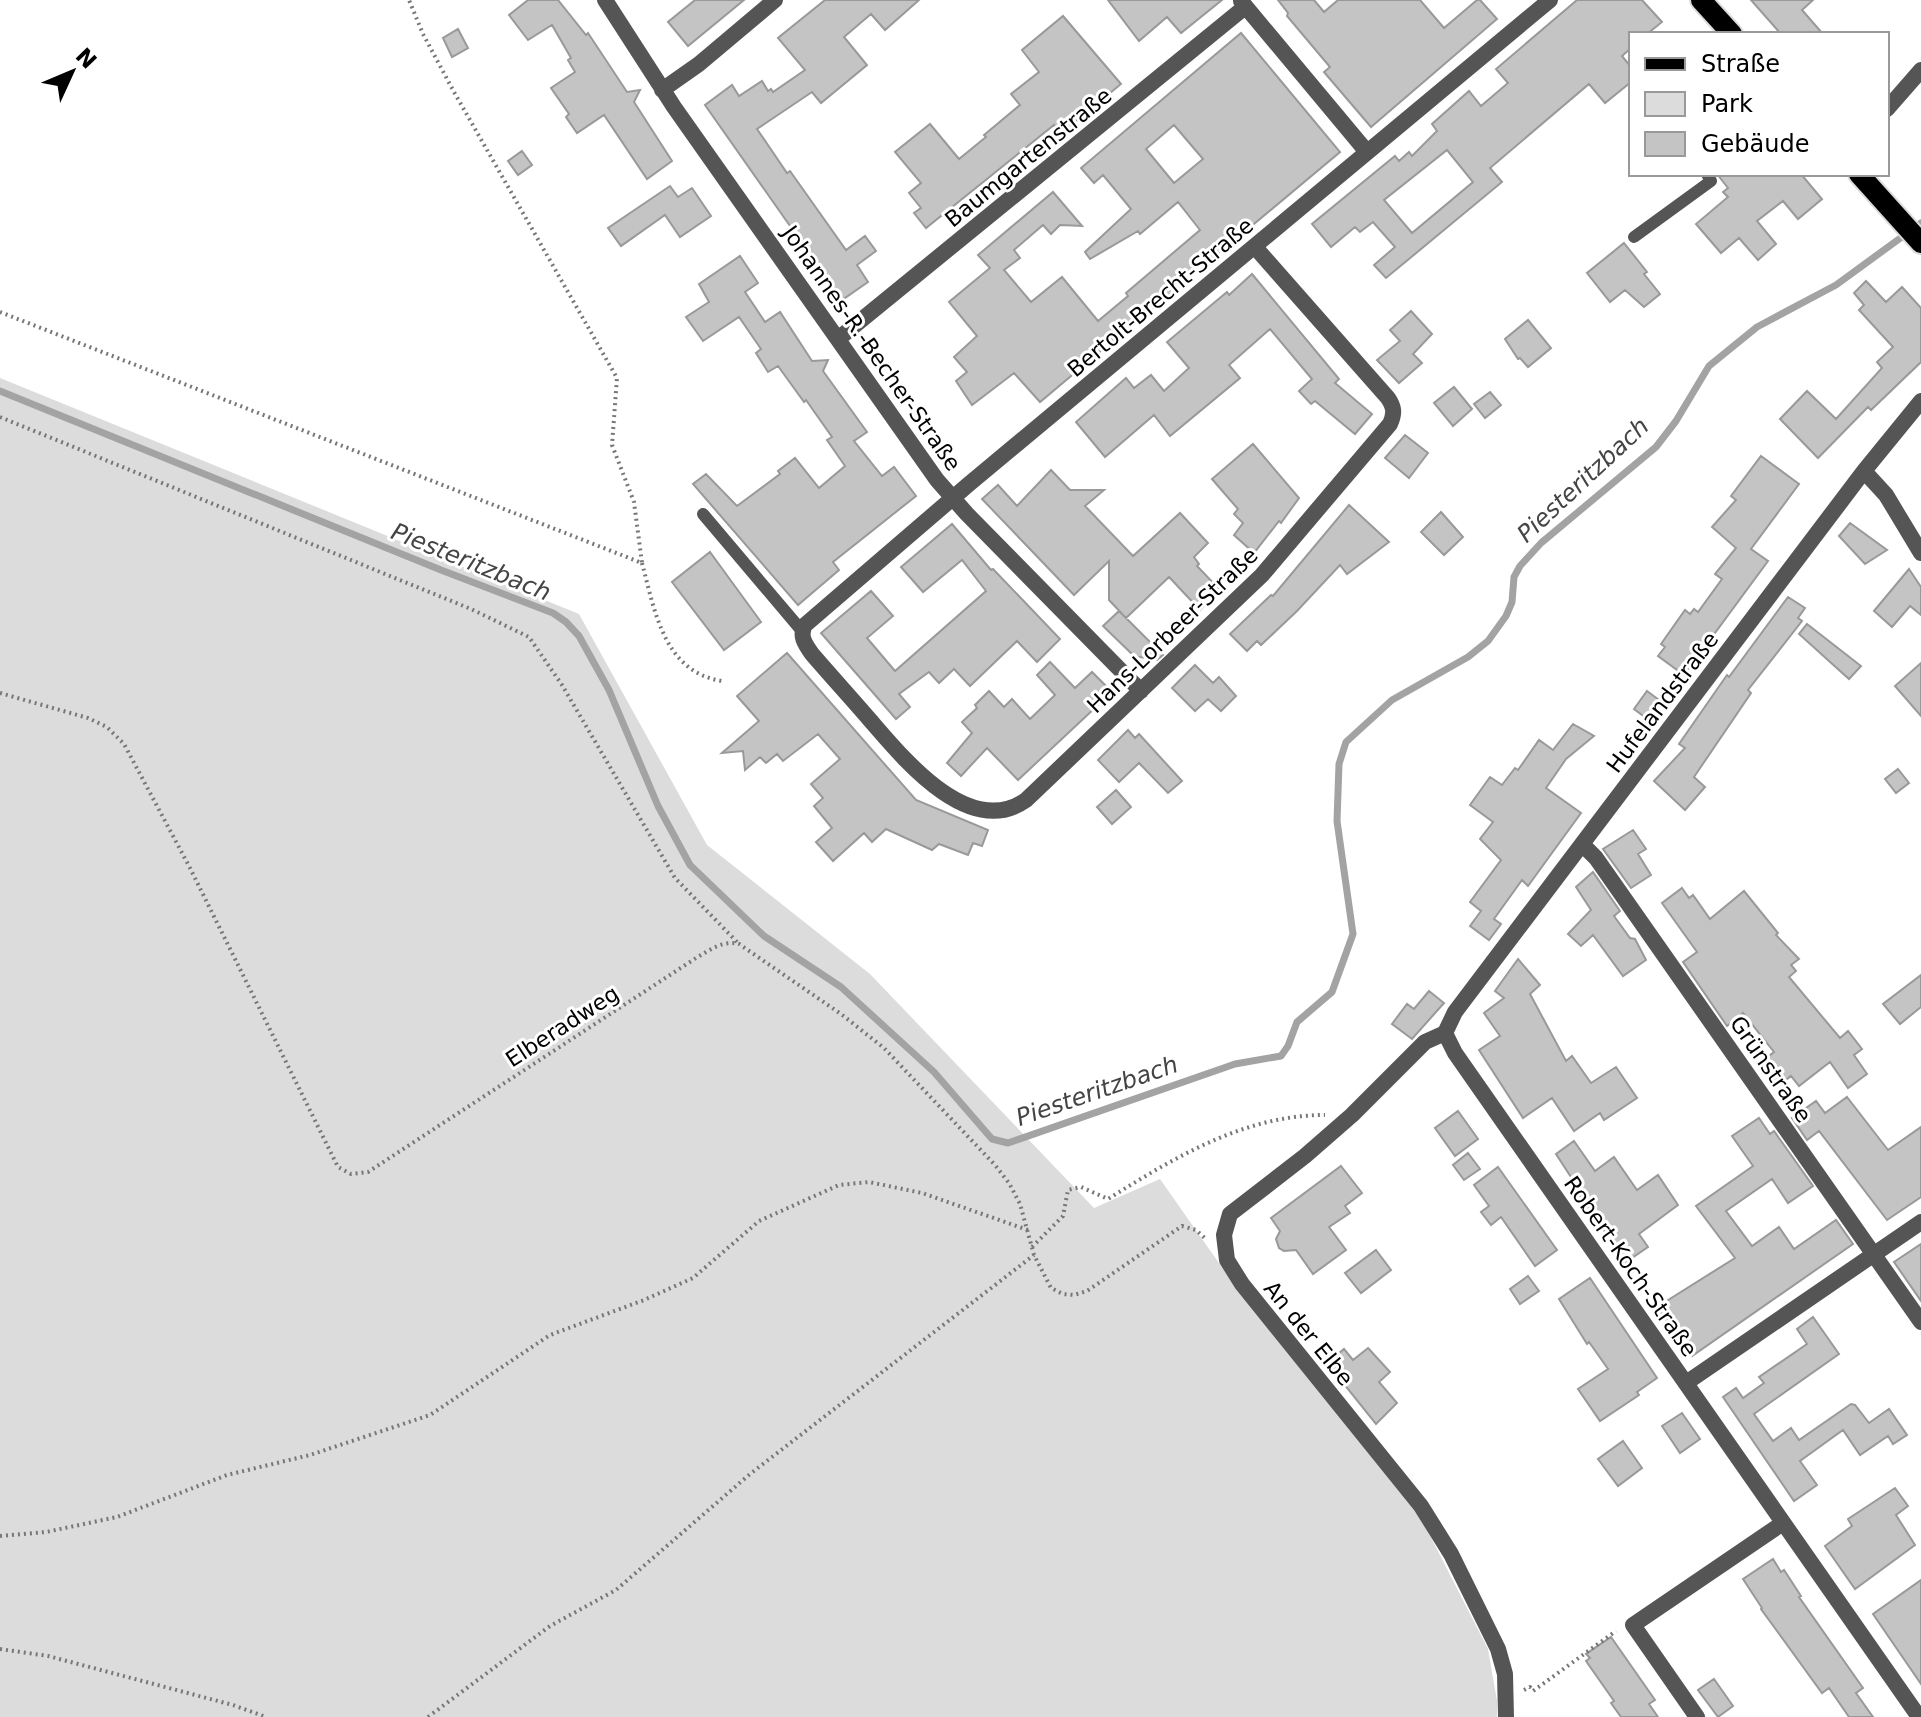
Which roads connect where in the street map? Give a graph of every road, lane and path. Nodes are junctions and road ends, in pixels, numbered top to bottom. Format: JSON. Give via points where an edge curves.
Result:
{"nodes":[{"id":1,"x":409,"y":0,"type":"edge"},
{"id":2,"x":605,"y":0,"type":"edge"},
{"id":3,"x":775,"y":0,"type":"edge"},
{"id":4,"x":1550,"y":0,"type":"edge"},
{"id":5,"x":1701,"y":0,"type":"edge"},
{"id":6,"x":1242,"y":4,"type":"edge"},
{"id":7,"x":1730,"y":32,"type":"edge"},
{"id":8,"x":1921,"y":70,"type":"edge"},
{"id":9,"x":662,"y":90,"type":"junction"},
{"id":10,"x":1889,"y":107,"type":"edge"},
{"id":11,"x":1367,"y":152,"type":"junction"},
{"id":12,"x":1708,"y":176,"type":"edge"},
{"id":13,"x":1861,"y":176,"type":"edge"},
{"id":14,"x":1634,"y":237,"type":"dead end"},
{"id":15,"x":1921,"y":243,"type":"edge"},
{"id":16,"x":1255,"y":247,"type":"junction"},
{"id":17,"x":0,"y":312,"type":"edge"},
{"id":18,"x":838,"y":339,"type":"junction"},
{"id":19,"x":1921,"y":401,"type":"edge"},
{"id":20,"x":0,"y":417,"type":"edge"},
{"id":21,"x":1864,"y":471,"type":"junction"},
{"id":22,"x":953,"y":499,"type":"junction"},
{"id":23,"x":703,"y":514,"type":"dead end"},
{"id":24,"x":1921,"y":553,"type":"edge"},
{"id":25,"x":642,"y":563,"type":"junction"},
{"id":26,"x":802,"y":631,"type":"junction"},
{"id":27,"x":722,"y":681,"type":"dead end"},
{"id":28,"x":1141,"y":691,"type":"junction"},
{"id":29,"x":0,"y":693,"type":"edge"},
{"id":30,"x":1582,"y":844,"type":"junction"},
{"id":31,"x":739,"y":944,"type":"junction"},
{"id":32,"x":1445,"y":1033,"type":"junction"},
{"id":33,"x":1352,"y":1115,"type":"junction"},
{"id":34,"x":1921,"y":1222,"type":"edge"},
{"id":35,"x":1028,"y":1230,"type":"junction"},
{"id":36,"x":1032,"y":1247,"type":"junction"},
{"id":37,"x":1874,"y":1254,"type":"junction"},
{"id":38,"x":1034,"y":1255,"type":"junction"},
{"id":39,"x":1227,"y":1260,"type":"junction"},
{"id":40,"x":1921,"y":1322,"type":"edge"},
{"id":41,"x":1686,"y":1383,"type":"junction"},
{"id":42,"x":1783,"y":1523,"type":"junction"},
{"id":43,"x":0,"y":1536,"type":"edge"},
{"id":44,"x":1633,"y":1625,"type":"junction"},
{"id":45,"x":0,"y":1649,"type":"edge"},
{"id":46,"x":1507,"y":1697,"type":"junction"},
{"id":47,"x":266,"y":1717,"type":"edge"},
{"id":48,"x":428,"y":1717,"type":"edge"},
{"id":49,"x":1506,"y":1717,"type":"edge"},
{"id":50,"x":1697,"y":1717,"type":"edge"},
{"id":51,"x":1919,"y":1717,"type":"edge"}],
"edges":[{"from":1,"to":25,"type":"path","via":[[454,92],[617,378],[612,445],[634,502]]},
{"from":2,"to":9,"type":"street","name":"Johannes-R.-Becher-Straße"},
{"from":3,"to":9,"type":"street"},
{"from":4,"to":11,"type":"street","name":"Bertolt-Brecht-Straße"},
{"from":5,"to":7,"type":"main road"},
{"from":6,"to":11,"type":"street"},
{"from":6,"to":18,"type":"street","name":"Baumgartenstraße"},
{"from":8,"to":10,"type":"street"},
{"from":9,"to":18,"type":"street","name":"Johannes-R.-Becher-Straße"},
{"from":11,"to":16,"type":"street","name":"Bertolt-Brecht-Straße"},
{"from":12,"to":14,"type":"lane","via":[[1711,181]]},
{"from":13,"to":15,"type":"main road"},
{"from":16,"to":22,"type":"street","name":"Bertolt-Brecht-Straße"},
{"from":16,"to":28,"type":"street","name":"Hans-Lorbeer-Straße","via":[[1388,398],[1394,417],[1280,556]]},
{"from":17,"to":25,"type":"path"},
{"from":18,"to":22,"type":"street","name":"Johannes-R.-Becher-Straße"},
{"from":19,"to":21,"type":"street","name":"Hufelandstraße"},
{"from":20,"to":31,"type":"path","via":[[458,603],[529,637],[675,878]]},
{"from":21,"to":24,"type":"street","via":[[1886,495]]},
{"from":21,"to":30,"type":"street","name":"Hufelandstraße"},
{"from":22,"to":26,"type":"street","name":"Bertolt-Brecht-Straße"},
{"from":22,"to":28,"type":"street","name":"Johannes-R.-Becher-Straße"},
{"from":23,"to":26,"type":"lane"},
{"from":25,"to":27,"type":"path","via":[[668,646],[684,666]]},
{"from":26,"to":28,"type":"street","name":"Hans-Lorbeer-Straße","via":[[812,654],[913,770],[946,793],[987,811],[1014,809],[1026,800]]},
{"from":29,"to":31,"type":"path","name":"Elberadweg","via":[[88,718],[124,744],[338,1167],[351,1174],[368,1172],[696,958],[720,944]]},
{"from":30,"to":32,"type":"street","name":"Hufelandstraße","via":[[1455,1012]]},
{"from":30,"to":37,"type":"street","name":"Grünstraße"},
{"from":31,"to":35,"type":"path","via":[[884,1048],[995,1165],[1020,1204]]},
{"from":32,"to":33,"type":"street","via":[[1425,1042]]},
{"from":32,"to":41,"type":"street","name":"Robert-Koch-Straße"},
{"from":33,"to":36,"type":"path","via":[[1296,1115],[1240,1130],[1180,1154],[1108,1199],[1081,1187],[1068,1190],[1063,1216]]},
{"from":33,"to":39,"type":"street","via":[[1230,1214],[1224,1235]]},
{"from":34,"to":37,"type":"street"},
{"from":35,"to":36,"type":"path"},
{"from":35,"to":43,"type":"path","via":[[922,1193],[869,1182],[839,1185],[759,1221],[693,1278],[550,1335],[430,1415],[310,1455],[227,1475],[117,1517]]},
{"from":36,"to":38,"type":"path"},
{"from":37,"to":40,"type":"street","name":"Grünstraße"},
{"from":37,"to":41,"type":"street"},
{"from":38,"to":39,"type":"path","via":[[1051,1288],[1074,1295],[1099,1285],[1182,1226],[1196,1230]]},
{"from":38,"to":48,"type":"path","via":[[750,1474],[616,1590],[550,1626]]},
{"from":39,"to":46,"type":"street","name":"An der Elbe","via":[[1428,1518],[1498,1649]]},
{"from":41,"to":42,"type":"street","name":"Robert-Koch-Straße"},
{"from":42,"to":44,"type":"street"},
{"from":42,"to":51,"type":"street","name":"Robert-Koch-Straße"},
{"from":44,"to":46,"type":"path","via":[[1624,1626],[1533,1691],[1530,1687]]},
{"from":44,"to":50,"type":"street"},
{"from":45,"to":47,"type":"path","via":[[48,1656]]},
{"from":46,"to":49,"type":"street","name":"An der Elbe"}]}
